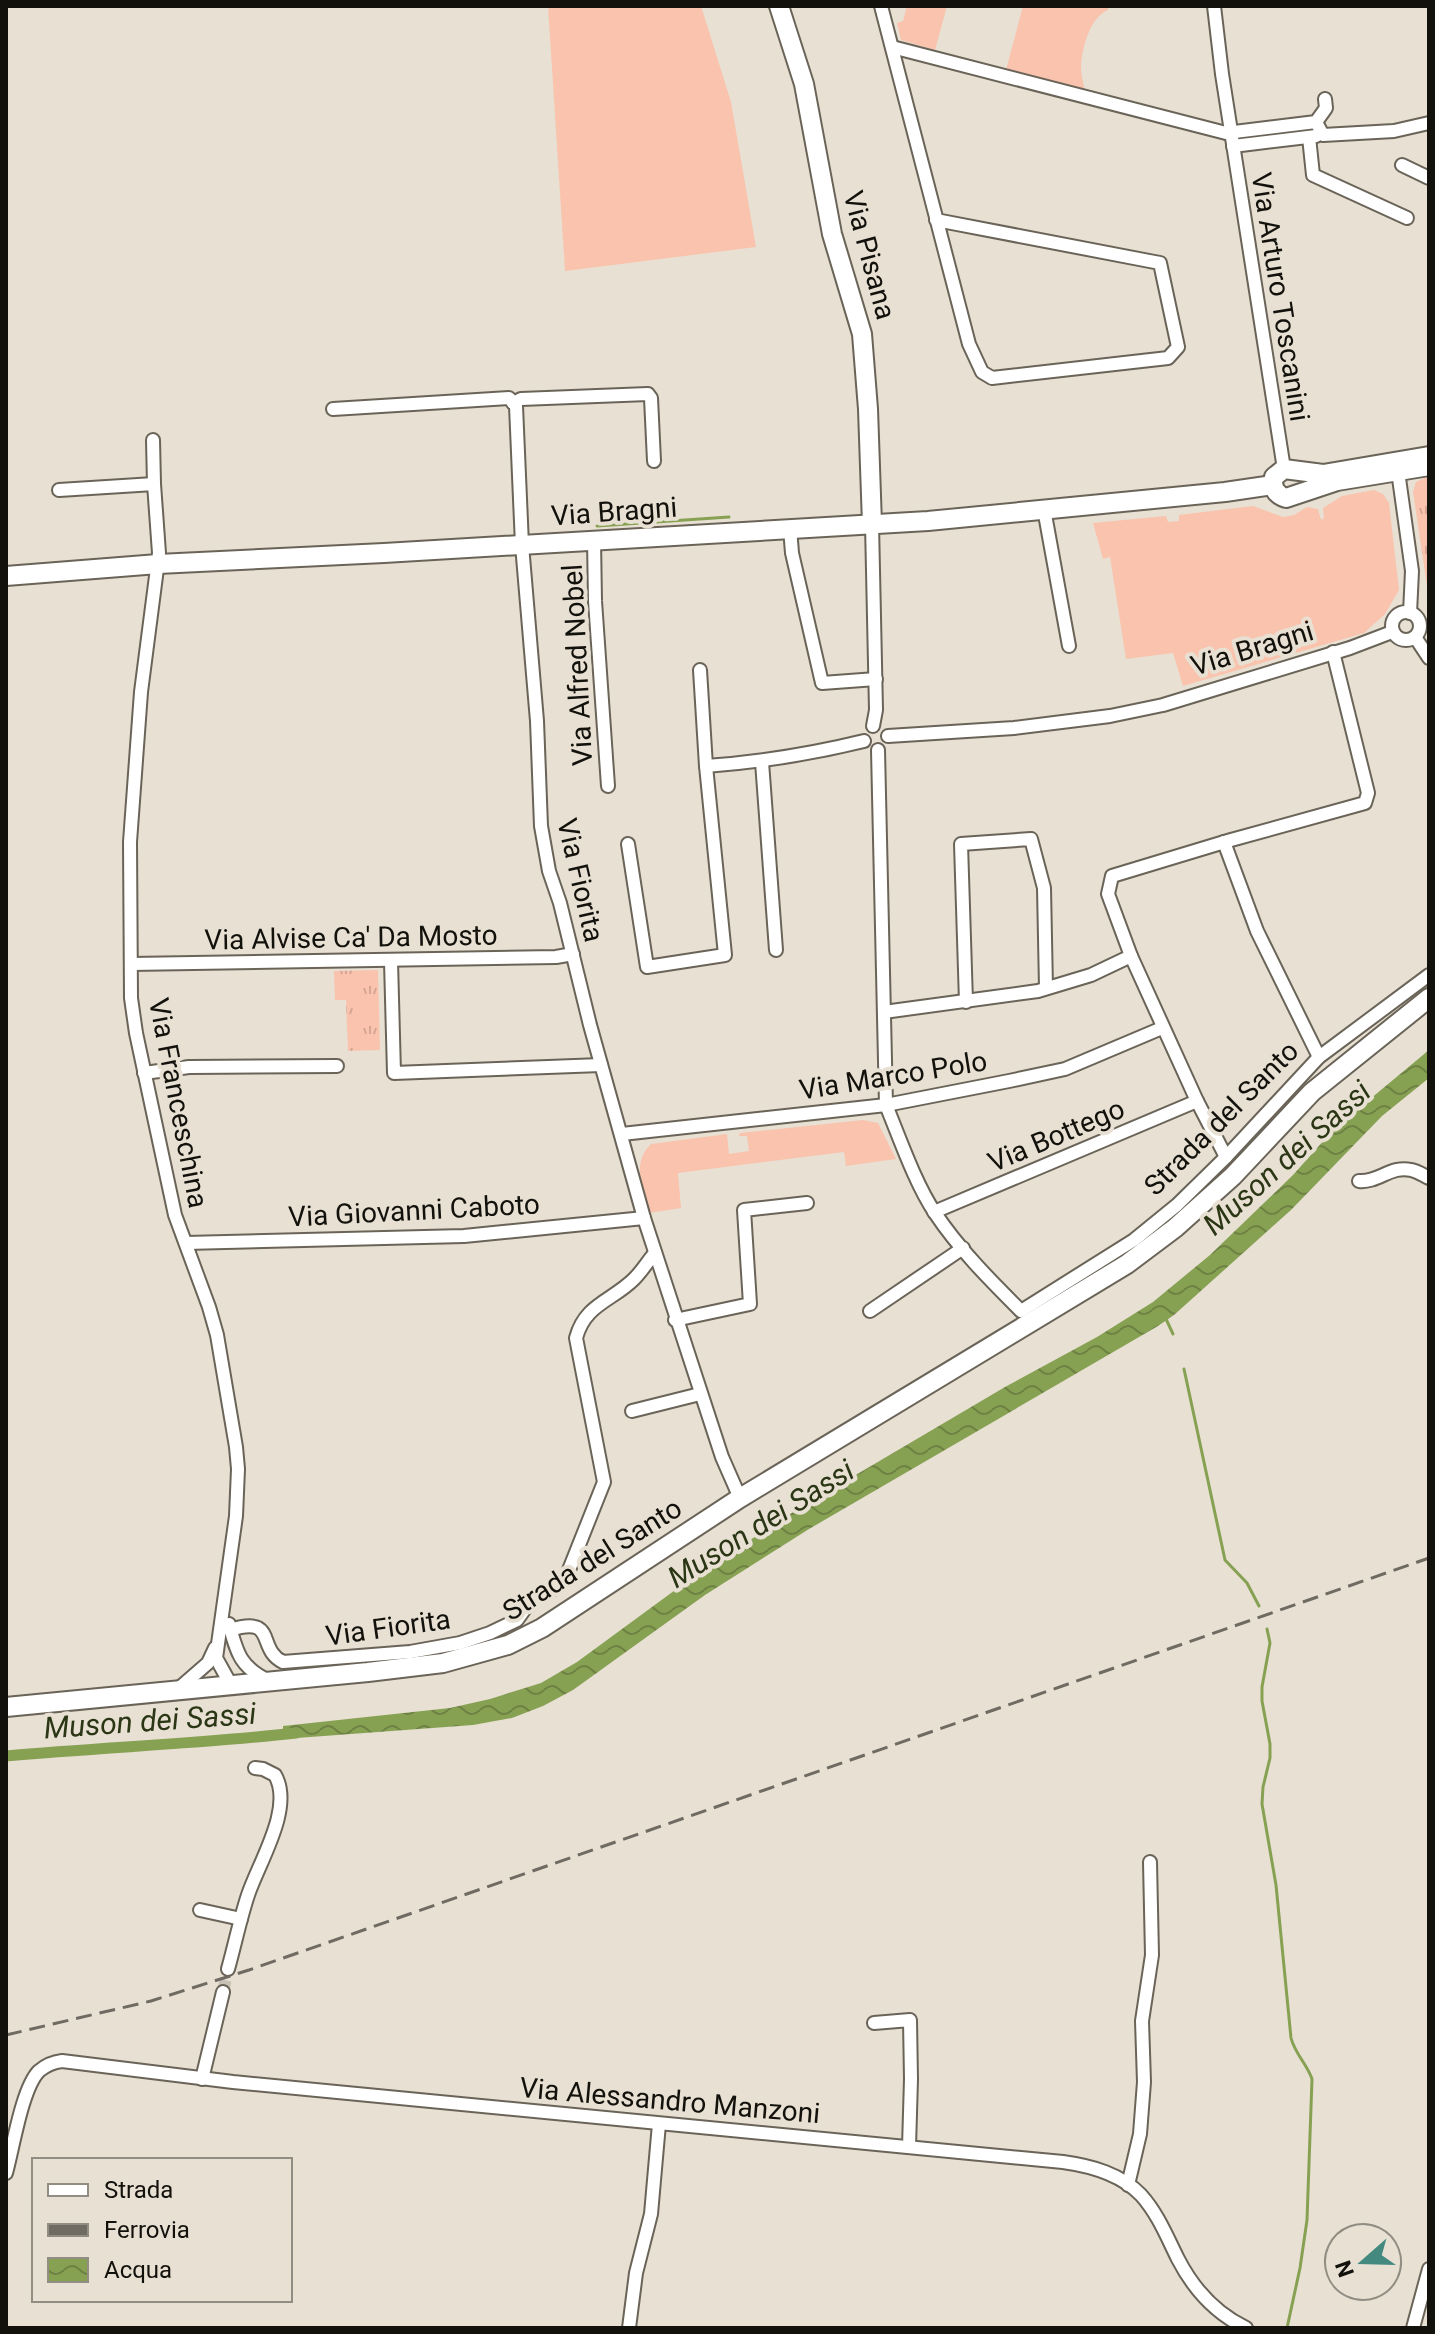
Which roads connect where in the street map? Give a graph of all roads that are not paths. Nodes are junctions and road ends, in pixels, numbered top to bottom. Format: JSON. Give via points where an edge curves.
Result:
{"nodes":[{"id":1,"x":779,"y":6,"type":"edge"},
{"id":2,"x":881,"y":6,"type":"edge"},
{"id":3,"x":1214,"y":6,"type":"edge"},
{"id":4,"x":892,"y":47,"type":"junction"},
{"id":5,"x":1325,"y":99,"type":"dead end"},
{"id":6,"x":1316,"y":122,"type":"junction"},
{"id":7,"x":1429,"y":123,"type":"edge"},
{"id":8,"x":1323,"y":135,"type":"junction"},
{"id":9,"x":1309,"y":137,"type":"junction"},
{"id":10,"x":1232,"y":139,"type":"junction"},
{"id":11,"x":1312,"y":164,"type":"junction"},
{"id":12,"x":1402,"y":165,"type":"dead end"},
{"id":13,"x":1429,"y":178,"type":"edge"},
{"id":14,"x":1407,"y":218,"type":"dead end"},
{"id":15,"x":936,"y":220,"type":"junction"},
{"id":16,"x":513,"y":403,"type":"junction"},
{"id":17,"x":333,"y":409,"type":"dead end"},
{"id":18,"x":153,"y":440,"type":"dead end"},
{"id":19,"x":1429,"y":456,"type":"edge"},
{"id":20,"x":654,"y":461,"type":"dead end"},
{"id":21,"x":1398,"y":466,"type":"junction"},
{"id":22,"x":1429,"y":466,"type":"edge"},
{"id":23,"x":1289,"y":470,"type":"junction"},
{"id":24,"x":154,"y":484,"type":"junction"},
{"id":25,"x":1273,"y":485,"type":"junction"},
{"id":26,"x":59,"y":490,"type":"dead end"},
{"id":27,"x":1295,"y":495,"type":"junction"},
{"id":28,"x":1044,"y":509,"type":"junction"},
{"id":29,"x":872,"y":524,"type":"junction"},
{"id":30,"x":790,"y":528,"type":"junction"},
{"id":31,"x":594,"y":540,"type":"junction"},
{"id":32,"x":522,"y":545,"type":"junction"},
{"id":33,"x":158,"y":564,"type":"junction"},
{"id":34,"x":6,"y":576,"type":"edge"},
{"id":35,"x":1410,"y":613,"type":"junction"},
{"id":36,"x":1392,"y":632,"type":"junction"},
{"id":37,"x":1415,"y":637,"type":"junction"},
{"id":38,"x":1069,"y":646,"type":"dead end"},
{"id":39,"x":1333,"y":652,"type":"junction"},
{"id":40,"x":1429,"y":658,"type":"edge"},
{"id":41,"x":700,"y":670,"type":"dead end"},
{"id":42,"x":876,"y":679,"type":"junction"},
{"id":43,"x":873,"y":726,"type":"junction"},
{"id":44,"x":888,"y":736,"type":"junction"},
{"id":45,"x":864,"y":741,"type":"junction"},
{"id":46,"x":878,"y":750,"type":"junction"},
{"id":47,"x":762,"y":762,"type":"junction"},
{"id":48,"x":706,"y":766,"type":"junction"},
{"id":49,"x":608,"y":786,"type":"dead end"},
{"id":50,"x":1224,"y":842,"type":"junction"},
{"id":51,"x":628,"y":844,"type":"dead end"},
{"id":52,"x":776,"y":950,"type":"dead end"},
{"id":53,"x":573,"y":954,"type":"junction"},
{"id":54,"x":1131,"y":956,"type":"junction"},
{"id":55,"x":391,"y":961,"type":"junction"},
{"id":56,"x":131,"y":964,"type":"junction"},
{"id":57,"x":1429,"y":975,"type":"edge"},
{"id":58,"x":1046,"y":988,"type":"junction"},
{"id":59,"x":1429,"y":998,"type":"edge"},
{"id":60,"x":966,"y":1002,"type":"junction"},
{"id":61,"x":884,"y":1012,"type":"junction"},
{"id":62,"x":1162,"y":1028,"type":"junction"},
{"id":63,"x":1355,"y":1031,"type":"junction"},
{"id":64,"x":1368,"y":1047,"type":"junction"},
{"id":65,"x":1319,"y":1057,"type":"junction"},
{"id":66,"x":601,"y":1065,"type":"junction"},
{"id":67,"x":337,"y":1066,"type":"dead end"},
{"id":68,"x":144,"y":1073,"type":"junction"},
{"id":69,"x":1197,"y":1101,"type":"junction"},
{"id":70,"x":886,"y":1105,"type":"junction"},
{"id":71,"x":1276,"y":1117,"type":"junction"},
{"id":72,"x":622,"y":1134,"type":"junction"},
{"id":73,"x":1226,"y":1157,"type":"junction"},
{"id":74,"x":1429,"y":1178,"type":"edge"},
{"id":75,"x":1359,"y":1181,"type":"dead end"},
{"id":76,"x":807,"y":1203,"type":"dead end"},
{"id":77,"x":934,"y":1212,"type":"junction"},
{"id":78,"x":644,"y":1218,"type":"junction"},
{"id":79,"x":186,"y":1243,"type":"junction"},
{"id":80,"x":963,"y":1248,"type":"junction"},
{"id":81,"x":655,"y":1253,"type":"junction"},
{"id":82,"x":1052,"y":1301,"type":"junction"},
{"id":83,"x":870,"y":1311,"type":"dead end"},
{"id":84,"x":675,"y":1320,"type":"junction"},
{"id":85,"x":700,"y":1394,"type":"junction"},
{"id":86,"x":632,"y":1411,"type":"dead end"},
{"id":87,"x":740,"y":1498,"type":"junction"},
{"id":88,"x":226,"y":1597,"type":"junction"},
{"id":89,"x":230,"y":1630,"type":"junction"},
{"id":90,"x":218,"y":1642,"type":"junction"},
{"id":91,"x":238,"y":1655,"type":"junction"},
{"id":92,"x":269,"y":1681,"type":"junction"},
{"id":93,"x":231,"y":1685,"type":"junction"},
{"id":94,"x":176,"y":1691,"type":"junction"},
{"id":95,"x":6,"y":1707,"type":"edge"},
{"id":96,"x":255,"y":1768,"type":"dead end"},
{"id":97,"x":1150,"y":1862,"type":"dead end"},
{"id":98,"x":200,"y":1910,"type":"dead end"},
{"id":99,"x":241,"y":1919,"type":"junction"},
{"id":100,"x":228,"y":1969,"type":"tunnel mouth"},
{"id":101,"x":223,"y":1992,"type":"tunnel mouth"},
{"id":102,"x":874,"y":2023,"type":"dead end"},
{"id":103,"x":202,"y":2079,"type":"junction"},
{"id":104,"x":659,"y":2124,"type":"junction"},
{"id":105,"x":909,"y":2147,"type":"junction"},
{"id":106,"x":6,"y":2173,"type":"edge"},
{"id":107,"x":1128,"y":2185,"type":"junction"},
{"id":108,"x":1429,"y":2269,"type":"edge"},
{"id":109,"x":629,"y":2328,"type":"edge"},
{"id":110,"x":1246,"y":2328,"type":"edge"},
{"id":111,"x":1413,"y":2328,"type":"edge"}],
"edges":[{"from":1,"to":29,"type":"street","name":"Via Pisana","via":[[804,84],[832,234],[862,334]]},
{"from":2,"to":4,"type":"street"},
{"from":3,"to":10,"type":"street","name":"Via Arturo Toscanini"},
{"from":4,"to":10,"type":"street","via":[[1226,133]]},
{"from":4,"to":15,"type":"street"},
{"from":5,"to":6,"type":"street","via":[[1326,108]]},
{"from":6,"to":8,"type":"street"},
{"from":6,"to":10,"type":"street"},
{"from":7,"to":8,"type":"street","via":[[1394,131]]},
{"from":8,"to":9,"type":"street"},
{"from":8,"to":11,"type":"street"},
{"from":9,"to":10,"type":"street"},
{"from":9,"to":11,"type":"street"},
{"from":10,"to":23,"type":"street","name":"Via Arturo Toscanini"},
{"from":11,"to":14,"type":"street","via":[[1313,175]]},
{"from":12,"to":13,"type":"street"},
{"from":15,"to":15,"type":"street","via":[[969,344],[982,372],[992,378],[1168,358],[1178,347],[1160,263]]},
{"from":16,"to":17,"type":"street","via":[[509,398]]},
{"from":16,"to":20,"type":"street","via":[[648,394]]},
{"from":16,"to":32,"type":"street","name":"Via Fiorita"},
{"from":18,"to":24,"type":"street"},
{"from":19,"to":21,"type":"street"},
{"from":21,"to":22,"type":"street"},
{"from":21,"to":23,"type":"street","via":[[1323,474]]},
{"from":21,"to":27,"type":"street"},
{"from":21,"to":35,"type":"street","via":[[1412,571]]},
{"from":23,"to":25,"type":"street","via":[[1274,477]]},
{"from":23,"to":27,"type":"street","via":[[1301,483]]},
{"from":24,"to":26,"type":"street"},
{"from":24,"to":33,"type":"street"},
{"from":25,"to":27,"type":"street","via":[[1281,496]]},
{"from":25,"to":28,"type":"street","name":"Via Bragni"},
{"from":28,"to":29,"type":"street","name":"Via Bragni"},
{"from":28,"to":38,"type":"street"},
{"from":29,"to":30,"type":"street","name":"Via Bragni"},
{"from":29,"to":42,"type":"street"},
{"from":30,"to":31,"type":"street","name":"Via Bragni"},
{"from":30,"to":42,"type":"street","via":[[822,683]]},
{"from":31,"to":32,"type":"street","name":"Via Bragni"},
{"from":31,"to":49,"type":"street","name":"Via Alfred Nobel"},
{"from":32,"to":33,"type":"street","name":"Via Bragni"},
{"from":32,"to":53,"type":"street","name":"Via Fiorita","via":[[541,826]]},
{"from":33,"to":34,"type":"street","name":"Via Bragni"},
{"from":33,"to":56,"type":"street","name":"Via Franceschina","via":[[141,692],[130,842]]},
{"from":35,"to":36,"type":"street","name":"Via Bragni","via":[[1395,616]]},
{"from":35,"to":37,"type":"street","via":[[1420,624]]},
{"from":36,"to":37,"type":"street","via":[[1402,640]]},
{"from":36,"to":39,"type":"street","name":"Via Bragni"},
{"from":37,"to":40,"type":"street"},
{"from":39,"to":44,"type":"street","name":"Via Bragni","via":[[1163,705],[1110,716]]},
{"from":39,"to":50,"type":"street","via":[[1368,793],[1365,803]]},
{"from":41,"to":48,"type":"street"},
{"from":42,"to":43,"type":"street"},
{"from":43,"to":44,"type":"street"},
{"from":43,"to":45,"type":"street"},
{"from":44,"to":46,"type":"street"},
{"from":45,"to":46,"type":"street"},
{"from":45,"to":47,"type":"street"},
{"from":46,"to":61,"type":"street"},
{"from":47,"to":48,"type":"street"},
{"from":47,"to":52,"type":"street"},
{"from":48,"to":51,"type":"street","via":[[725,955],[647,967]]},
{"from":50,"to":54,"type":"street","via":[[1112,876],[1108,894]]},
{"from":50,"to":65,"type":"street","via":[[1257,931]]},
{"from":53,"to":55,"type":"street","name":"Via Alvise Ca' Da Mosto"},
{"from":53,"to":66,"type":"street","name":"Via Fiorita"},
{"from":54,"to":58,"type":"street"},
{"from":54,"to":62,"type":"street"},
{"from":55,"to":56,"type":"street","name":"Via Alvise Ca' Da Mosto"},
{"from":55,"to":66,"type":"street","via":[[394,1073]]},
{"from":56,"to":68,"type":"street","name":"Via Franceschina","via":[[131,998]]},
{"from":57,"to":63,"type":"street","name":"Strada del Santo"},
{"from":58,"to":60,"type":"street"},
{"from":58,"to":60,"type":"street","via":[[1044,888],[1031,839],[961,844]]},
{"from":59,"to":64,"type":"street","name":"Strada del Santo"},
{"from":60,"to":61,"type":"street"},
{"from":61,"to":70,"type":"street"},
{"from":62,"to":69,"type":"street"},
{"from":62,"to":70,"type":"street","name":"Via Marco Polo","via":[[1065,1069]]},
{"from":63,"to":64,"type":"street"},
{"from":63,"to":65,"type":"street","name":"Strada del Santo"},
{"from":64,"to":71,"type":"street","name":"Strada del Santo"},
{"from":65,"to":71,"type":"street","name":"Strada del Santo"},
{"from":66,"to":72,"type":"street","name":"Via Fiorita"},
{"from":67,"to":68,"type":"street","via":[[189,1067]]},
{"from":68,"to":79,"type":"street","name":"Via Franceschina"},
{"from":69,"to":73,"type":"street"},
{"from":69,"to":77,"type":"street","name":"Via Bottego"},
{"from":70,"to":72,"type":"street","name":"Via Marco Polo"},
{"from":70,"to":77,"type":"street"},
{"from":71,"to":73,"type":"street","name":"Strada del Santo"},
{"from":71,"to":82,"type":"street","name":"Strada del Santo","via":[[1233,1176],[1175,1228],[1127,1264]]},
{"from":72,"to":78,"type":"street","name":"Via Fiorita"},
{"from":73,"to":82,"type":"street","name":"Strada del Santo","via":[[1177,1205]]},
{"from":74,"to":75,"type":"street","via":[[1399,1169]]},
{"from":76,"to":84,"type":"street","via":[[744,1210],[750,1304]]},
{"from":77,"to":80,"type":"street"},
{"from":78,"to":79,"type":"street","name":"Via Giovanni Caboto","via":[[464,1236]]},
{"from":78,"to":81,"type":"street","name":"Via Fiorita"},
{"from":79,"to":88,"type":"street","name":"Via Franceschina","via":[[217,1335],[236,1447],[238,1493]]},
{"from":80,"to":82,"type":"street","name":"Strada del Santo","via":[[1021,1311]]},
{"from":80,"to":83,"type":"street"},
{"from":81,"to":84,"type":"street","name":"Via Fiorita"},
{"from":81,"to":89,"type":"street","name":"Via Fiorita","via":[[634,1280],[587,1313],[576,1338],[604,1482],[565,1580],[534,1596],[517,1620],[490,1633],[418,1651],[283,1662],[272,1655],[259,1628]]},
{"from":82,"to":87,"type":"street","name":"Strada del Santo"},
{"from":84,"to":85,"type":"street","name":"Via Fiorita"},
{"from":85,"to":86,"type":"street"},
{"from":85,"to":87,"type":"street","name":"Via Fiorita"},
{"from":87,"to":92,"type":"street","name":"Strada del Santo","via":[[508,1645],[443,1663]]},
{"from":88,"to":89,"type":"street","name":"Via Franceschina"},
{"from":88,"to":90,"type":"street","name":"Via Franceschina"},
{"from":89,"to":91,"type":"street","name":"Via Franceschina"},
{"from":90,"to":93,"type":"street","name":"Via Franceschina","via":[[216,1658]]},
{"from":90,"to":94,"type":"street","name":"Via Franceschina","via":[[208,1663]]},
{"from":91,"to":92,"type":"street","via":[[246,1667]]},
{"from":91,"to":93,"type":"street"},
{"from":92,"to":93,"type":"street","name":"Strada del Santo"},
{"from":93,"to":94,"type":"street","name":"Strada del Santo"},
{"from":94,"to":95,"type":"street","name":"Strada del Santo"},
{"from":96,"to":99,"type":"street","via":[[275,1775],[280,1792],[277,1819]]},
{"from":97,"to":107,"type":"street","via":[[1152,1955],[1142,2021],[1144,2082],[1140,2134]]},
{"from":98,"to":99,"type":"street"},
{"from":99,"to":100,"type":"street"},
{"from":101,"to":103,"type":"street"},
{"from":102,"to":105,"type":"street","via":[[910,2020]]},
{"from":103,"to":104,"type":"street","name":"Via Alessandro Manzoni"},
{"from":103,"to":106,"type":"street","name":"Via Alessandro Manzoni","via":[[62,2061],[48,2065],[30,2085]]},
{"from":104,"to":105,"type":"street","name":"Via Alessandro Manzoni"},
{"from":104,"to":109,"type":"street","via":[[651,2214]]},
{"from":105,"to":107,"type":"street","name":"Via Alessandro Manzoni","via":[[1084,2165]]},
{"from":107,"to":110,"type":"street","name":"Via Alessandro Manzoni","via":[[1158,2217],[1202,2296]]},
{"from":108,"to":111,"type":"street"}]}
